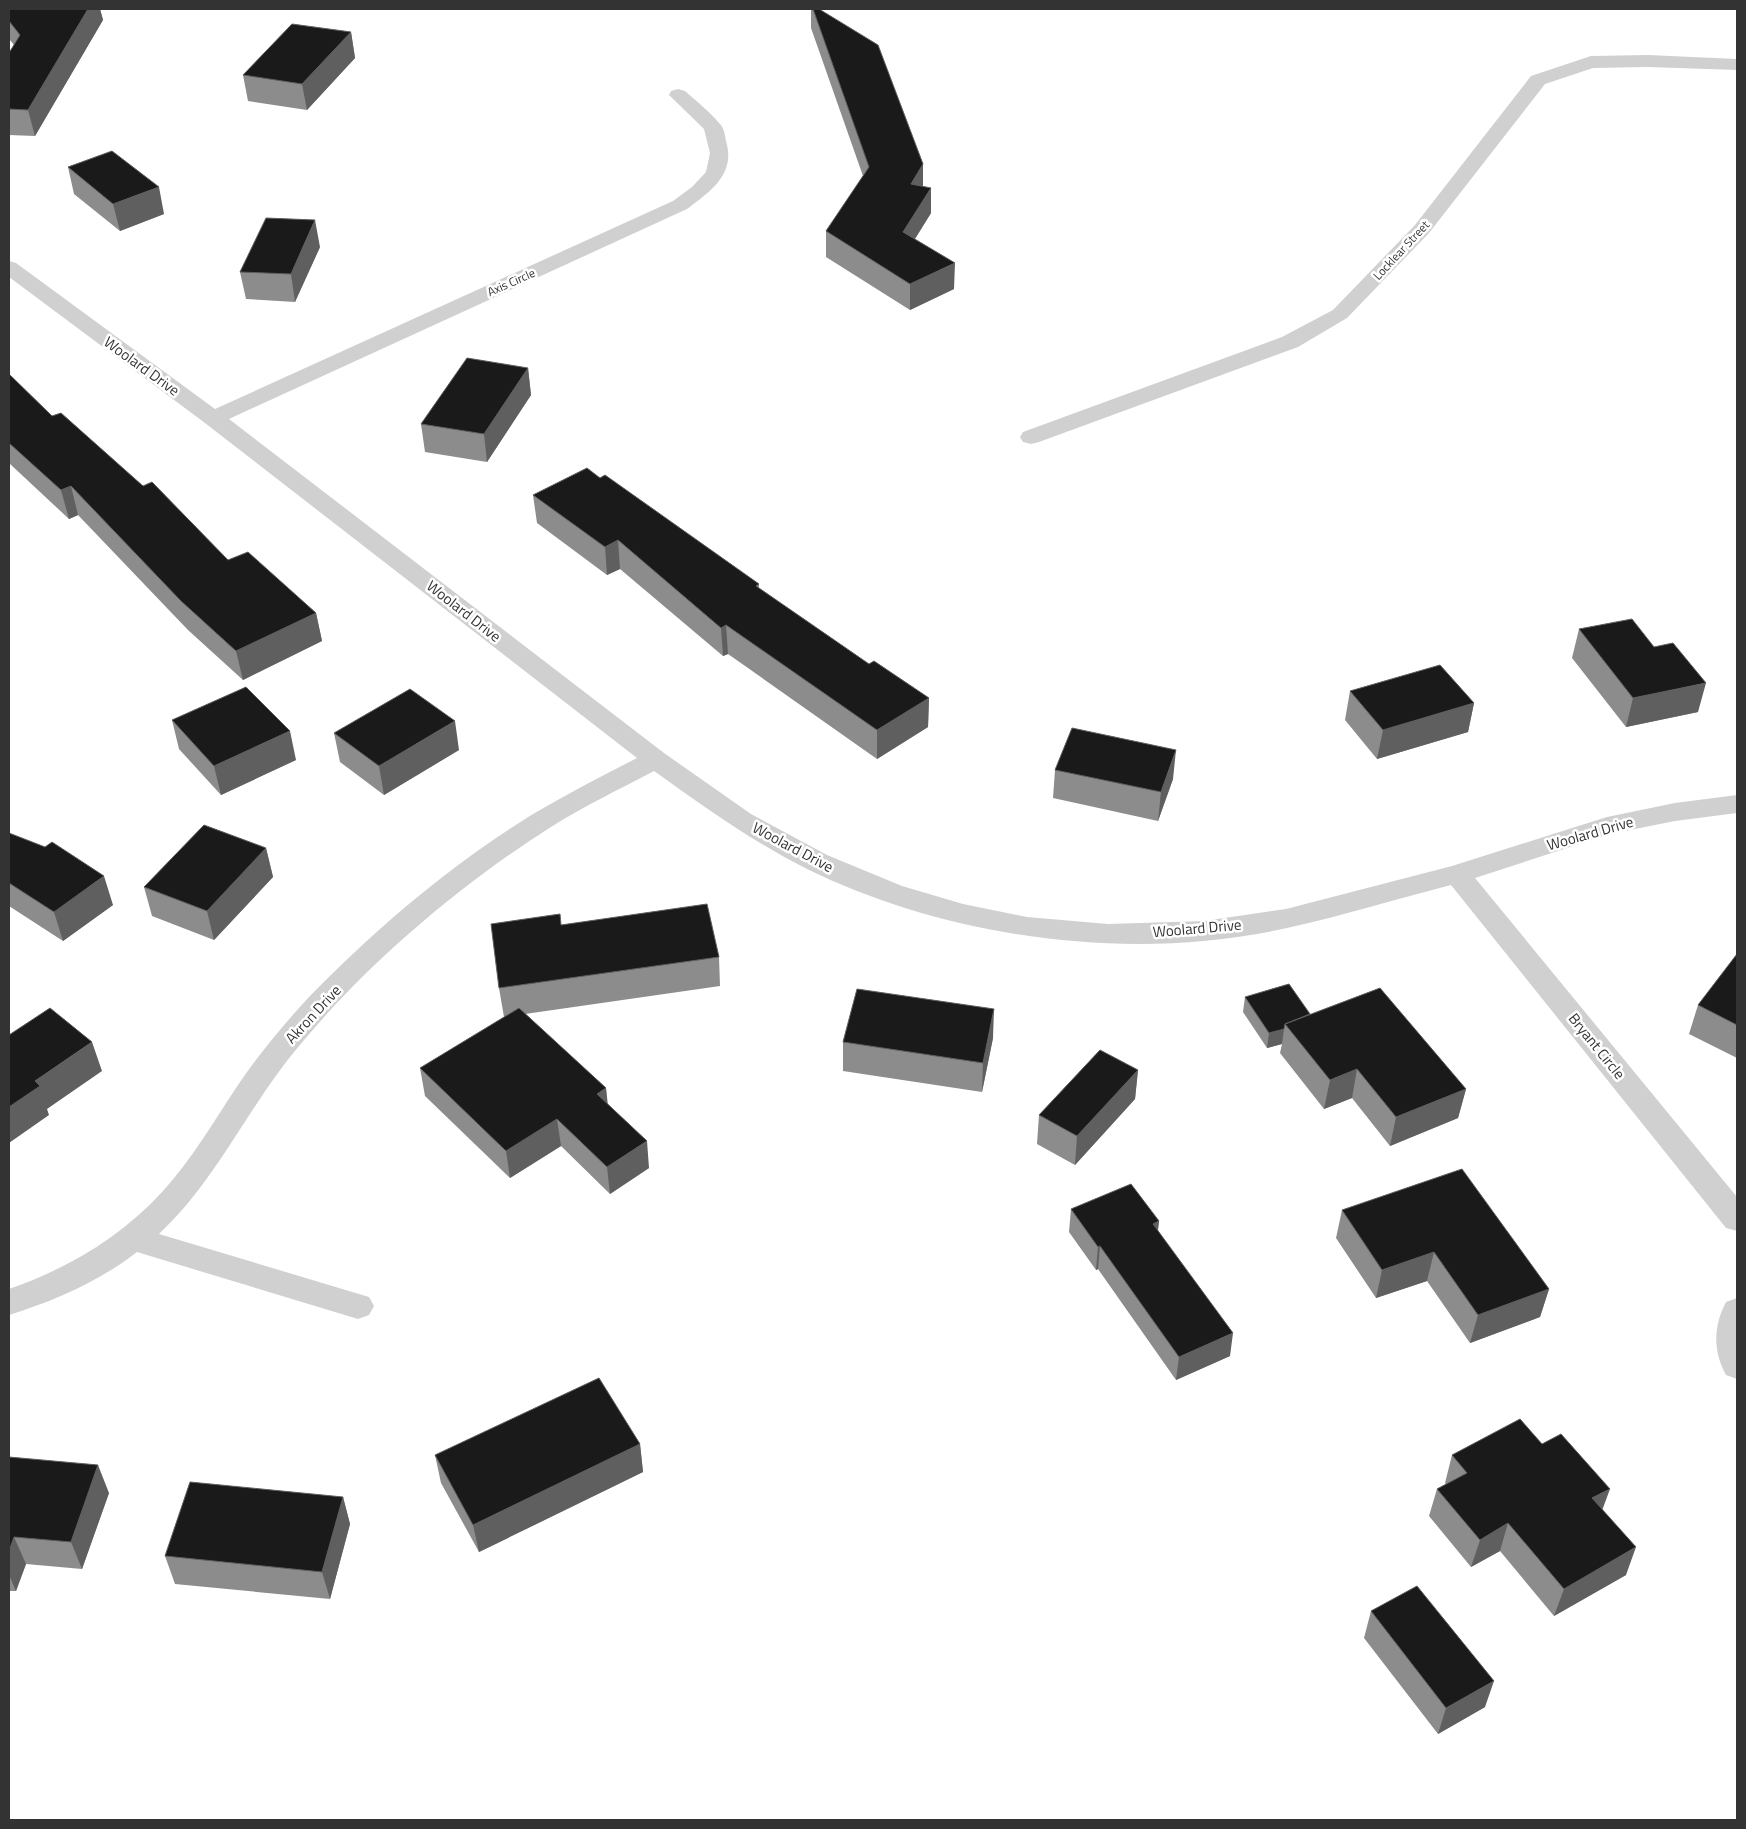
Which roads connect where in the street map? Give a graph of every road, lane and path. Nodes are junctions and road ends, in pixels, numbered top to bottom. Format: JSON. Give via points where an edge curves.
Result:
{"nodes":[{"id":1,"x":1737,"y":65,"type":"edge"},
{"id":2,"x":678,"y":95,"type":"dead end"},
{"id":3,"x":9,"y":267,"type":"edge"},
{"id":4,"x":213,"y":418,"type":"junction"},
{"id":5,"x":1031,"y":437,"type":"dead end"},
{"id":6,"x":655,"y":759,"type":"junction"},
{"id":7,"x":1737,"y":804,"type":"edge"},
{"id":8,"x":1457,"y":874,"type":"junction"},
{"id":9,"x":1737,"y":1219,"type":"edge"},
{"id":10,"x":133,"y":1238,"type":"junction"},
{"id":11,"x":9,"y":1302,"type":"edge"},
{"id":12,"x":358,"y":1306,"type":"dead end"},
{"id":13,"x":1737,"y":1311,"type":"edge"},
{"id":14,"x":1737,"y":1366,"type":"edge"}],
"edges":[{"from":1,"to":5,"type":"street","name":"Locklear Street","via":[[1591,62],[1538,80],[1422,229],[1340,314],[1290,342]]},
{"from":2,"to":4,"type":"street","name":"Axis Circle","via":[[713,127],[720,153],[715,174],[680,205]]},
{"from":3,"to":4,"type":"street","name":"Woolard Drive"},
{"from":4,"to":6,"type":"street","name":"Woolard Drive"},
{"from":6,"to":8,"type":"street","name":"Woolard Drive","via":[[742,820],[817,862],[892,893],[962,914],[1027,927],[1108,934],[1204,931],[1286,919]]},
{"from":6,"to":10,"type":"street","name":"Akron Drive","via":[[544,820],[474,868],[422,908],[366,959],[274,1056],[174,1198]]},
{"from":7,"to":8,"type":"street","name":"Woolard Drive","via":[[1675,812],[1608,826]]},
{"from":8,"to":9,"type":"street","name":"Bryant Circle"},
{"from":10,"to":11,"type":"street","name":"Akron Drive","via":[[98,1262],[49,1288]]},
{"from":10,"to":12,"type":"street"},
{"from":13,"to":14,"type":"street","via":[[1731,1328]]}]}
